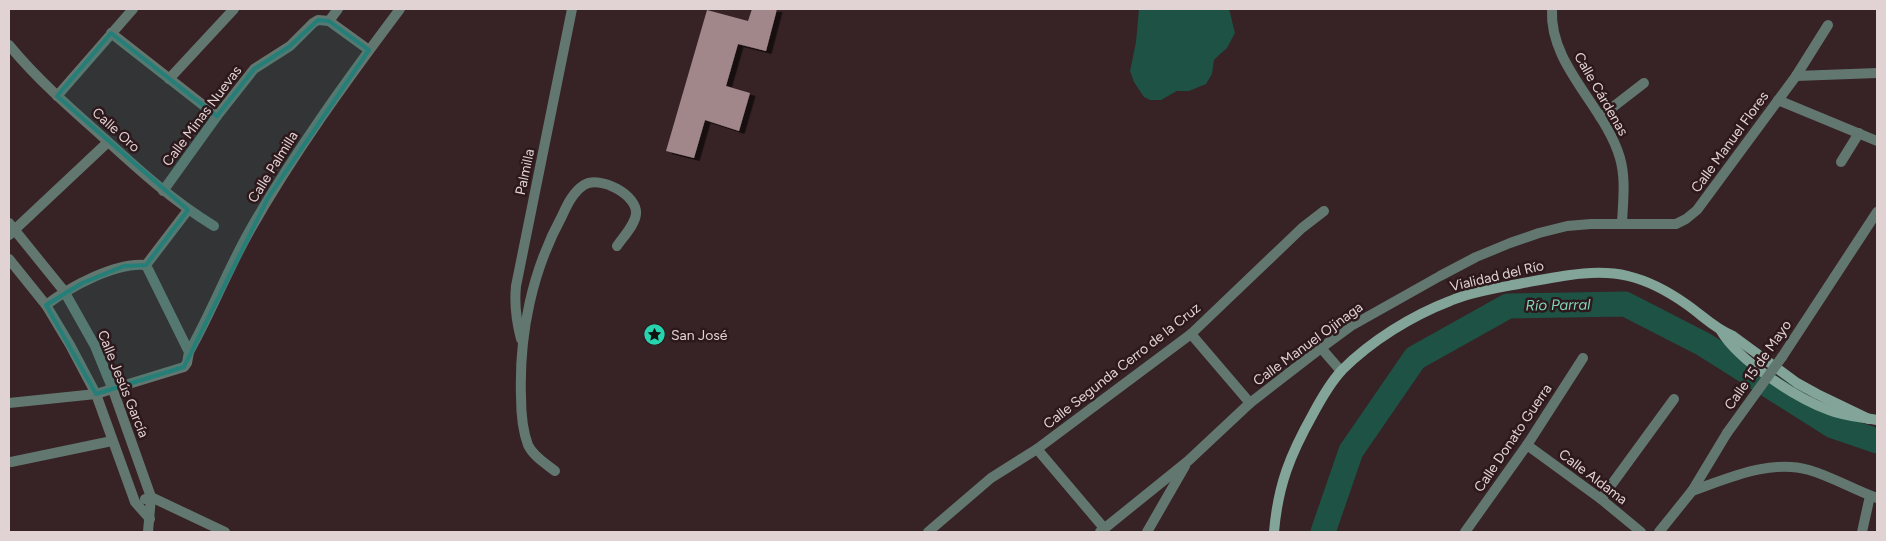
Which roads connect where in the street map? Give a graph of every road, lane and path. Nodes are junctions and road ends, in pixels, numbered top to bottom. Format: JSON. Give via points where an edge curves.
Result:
{"nodes":[{"id":1,"x":133,"y":9,"type":"edge"},
{"id":2,"x":234,"y":9,"type":"edge"},
{"id":3,"x":338,"y":9,"type":"edge"},
{"id":4,"x":400,"y":9,"type":"edge"},
{"id":5,"x":572,"y":9,"type":"edge"},
{"id":6,"x":1552,"y":9,"type":"edge"},
{"id":7,"x":329,"y":21,"type":"junction"},
{"id":8,"x":1828,"y":25,"type":"dead end"},
{"id":9,"x":111,"y":33,"type":"junction"},
{"id":10,"x":9,"y":44,"type":"edge"},
{"id":11,"x":370,"y":50,"type":"junction"},
{"id":12,"x":1877,"y":73,"type":"edge"},
{"id":13,"x":1796,"y":76,"type":"junction"},
{"id":14,"x":169,"y":79,"type":"junction"},
{"id":15,"x":1644,"y":83,"type":"dead end"},
{"id":16,"x":57,"y":96,"type":"junction"},
{"id":17,"x":1778,"y":100,"type":"junction"},
{"id":18,"x":217,"y":116,"type":"junction"},
{"id":19,"x":1600,"y":117,"type":"junction"},
{"id":20,"x":1859,"y":133,"type":"junction"},
{"id":21,"x":1877,"y":141,"type":"edge"},
{"id":22,"x":108,"y":142,"type":"junction"},
{"id":23,"x":1841,"y":162,"type":"dead end"},
{"id":24,"x":164,"y":191,"type":"junction"},
{"id":25,"x":188,"y":210,"type":"junction"},
{"id":26,"x":1324,"y":211,"type":"dead end"},
{"id":27,"x":1877,"y":212,"type":"edge"},
{"id":28,"x":1622,"y":223,"type":"junction"},
{"id":29,"x":214,"y":226,"type":"dead end"},
{"id":30,"x":11,"y":229,"type":"edge"},
{"id":31,"x":617,"y":246,"type":"dead end"},
{"id":32,"x":9,"y":258,"type":"edge"},
{"id":33,"x":146,"y":265,"type":"junction"},
{"id":34,"x":64,"y":291,"type":"junction"},
{"id":35,"x":46,"y":305,"type":"junction"},
{"id":36,"x":1190,"y":334,"type":"junction"},
{"id":37,"x":522,"y":341,"type":"junction"},
{"id":38,"x":1321,"y":348,"type":"junction"},
{"id":39,"x":189,"y":355,"type":"junction"},
{"id":40,"x":1583,"y":358,"type":"dead end"},
{"id":41,"x":1341,"y":371,"type":"junction"},
{"id":42,"x":113,"y":390,"type":"junction"},
{"id":43,"x":96,"y":394,"type":"junction"},
{"id":44,"x":1674,"y":399,"type":"dead end"},
{"id":45,"x":9,"y":403,"type":"edge"},
{"id":46,"x":1250,"y":403,"type":"junction"},
{"id":47,"x":1873,"y":420,"type":"edge"},
{"id":48,"x":112,"y":441,"type":"junction"},
{"id":49,"x":1528,"y":445,"type":"junction"},
{"id":50,"x":1037,"y":449,"type":"junction"},
{"id":51,"x":1188,"y":461,"type":"junction"},
{"id":52,"x":11,"y":462,"type":"dead end"},
{"id":53,"x":554,"y":471,"type":"dead end"},
{"id":54,"x":1692,"y":491,"type":"junction"},
{"id":55,"x":151,"y":497,"type":"junction"},
{"id":56,"x":1874,"y":497,"type":"edge"},
{"id":57,"x":1601,"y":499,"type":"junction"},
{"id":58,"x":135,"y":502,"type":"junction"},
{"id":59,"x":150,"y":518,"type":"junction"},
{"id":60,"x":1102,"y":530,"type":"edge"},
{"id":61,"x":148,"y":532,"type":"edge"},
{"id":62,"x":225,"y":532,"type":"edge"},
{"id":63,"x":928,"y":532,"type":"edge"},
{"id":64,"x":1147,"y":532,"type":"edge"},
{"id":65,"x":1274,"y":532,"type":"edge"},
{"id":66,"x":1464,"y":532,"type":"edge"},
{"id":67,"x":1641,"y":532,"type":"edge"},
{"id":68,"x":1659,"y":532,"type":"edge"},
{"id":69,"x":1862,"y":532,"type":"edge"}],
"edges":[{"from":1,"to":9,"type":"street"},
{"from":2,"to":14,"type":"street"},
{"from":3,"to":7,"type":"street"},
{"from":4,"to":11,"type":"street","name":"Calle Palmilla"},
{"from":5,"to":37,"type":"street","name":"Palmilla","via":[[516,286],[515,318]]},
{"from":6,"to":19,"type":"street","name":"Calle Cárdenas","via":[[1558,46]]},
{"from":7,"to":11,"type":"street"},
{"from":7,"to":18,"type":"street","name":"Calle Minas Nuevas","via":[[313,23],[290,46],[254,69]]},
{"from":8,"to":13,"type":"street","name":"Calle Manuel Flores"},
{"from":9,"to":14,"type":"street"},
{"from":9,"to":16,"type":"street"},
{"from":10,"to":16,"type":"street","name":"Calle Oro"},
{"from":11,"to":39,"type":"street","name":"Calle Palmilla","via":[[268,198]]},
{"from":12,"to":13,"type":"street"},
{"from":13,"to":17,"type":"street","name":"Calle Manuel Flores"},
{"from":14,"to":18,"type":"street"},
{"from":15,"to":19,"type":"street"},
{"from":16,"to":22,"type":"street","name":"Calle Oro"},
{"from":17,"to":20,"type":"street"},
{"from":17,"to":28,"type":"street","name":"Calle Manuel Flores","via":[[1697,210],[1686,219],[1676,224]]},
{"from":18,"to":24,"type":"street","name":"Calle Minas Nuevas"},
{"from":19,"to":28,"type":"street","name":"Calle Cárdenas","via":[[1619,156],[1623,173]]},
{"from":20,"to":21,"type":"street"},
{"from":20,"to":23,"type":"street"},
{"from":22,"to":24,"type":"street","name":"Calle Oro"},
{"from":22,"to":30,"type":"street"},
{"from":24,"to":25,"type":"street","name":"Calle Oro"},
{"from":25,"to":29,"type":"street","name":"Calle Oro"},
{"from":25,"to":33,"type":"street"},
{"from":26,"to":36,"type":"street","name":"Calle Segunda Cerro de la Cruz"},
{"from":27,"to":54,"type":"street","name":"Calle 15 de Mayo","bridge":true,"via":[[1782,357],[1727,433]]},
{"from":28,"to":38,"type":"street","name":"Calle Manuel Ojinaga","via":[[1558,228],[1476,257],[1351,326]]},
{"from":30,"to":34,"type":"street","name":"Calle Jesús García"},
{"from":31,"to":37,"type":"street","via":[[634,220],[634,203],[599,181],[584,185],[569,202],[544,252]]},
{"from":32,"to":35,"type":"street","name":"Calle Jesús García"},
{"from":33,"to":34,"type":"street","via":[[124,266]]},
{"from":33,"to":39,"type":"street"},
{"from":34,"to":35,"type":"street"},
{"from":34,"to":42,"type":"street","name":"Calle Jesús García","via":[[95,346]]},
{"from":35,"to":43,"type":"street","name":"Calle Jesús García"},
{"from":36,"to":46,"type":"street"},
{"from":36,"to":50,"type":"street","name":"Calle Segunda Cerro de la Cruz"},
{"from":37,"to":53,"type":"street","via":[[520,375],[524,433],[529,447]]},
{"from":38,"to":41,"type":"street"},
{"from":38,"to":46,"type":"street","name":"Calle Manuel Ojinaga"},
{"from":39,"to":42,"type":"street","name":"Calle Palmilla","via":[[184,367],[176,371]]},
{"from":40,"to":49,"type":"street","name":"Calle Donato Guerra"},
{"from":41,"to":47,"type":"main road","name":"Vialidad del Río","via":[[1367,348],[1431,308],[1477,292],[1565,276],[1610,274],[1644,281],[1686,304],[1721,331],[1747,359],[1793,392],[1829,410]]},
{"from":41,"to":65,"type":"main road","name":"Vialidad del Río","via":[[1319,402],[1295,448],[1278,497]]},
{"from":42,"to":43,"type":"street","name":"Calle Palmilla"},
{"from":42,"to":55,"type":"street","name":"Calle Jesús García"},
{"from":43,"to":45,"type":"street","name":"Calle Palmilla"},
{"from":43,"to":48,"type":"street","name":"Calle Jesús García"},
{"from":44,"to":57,"type":"street"},
{"from":46,"to":51,"type":"street","name":"Calle Manuel Ojinaga"},
{"from":48,"to":52,"type":"street"},
{"from":48,"to":58,"type":"street","name":"Calle Jesús García"},
{"from":49,"to":57,"type":"street","name":"Calle Aldama"},
{"from":49,"to":66,"type":"street","name":"Calle Donato Guerra"},
{"from":50,"to":60,"type":"street"},
{"from":50,"to":63,"type":"street","name":"Calle Segunda Cerro de la Cruz","via":[[991,478]]},
{"from":51,"to":60,"type":"street","name":"Calle Manuel Ojinaga"},
{"from":51,"to":64,"type":"street"},
{"from":54,"to":56,"type":"street","via":[[1774,466],[1808,470]]},
{"from":54,"to":68,"type":"street","name":"Calle 15 de Mayo"},
{"from":55,"to":58,"type":"street"},
{"from":55,"to":59,"type":"street","name":"Calle Jesús García"},
{"from":55,"to":62,"type":"street"},
{"from":56,"to":69,"type":"street"},
{"from":57,"to":67,"type":"street","name":"Calle Aldama"},
{"from":58,"to":59,"type":"street","name":"Calle Jesús García"},
{"from":59,"to":61,"type":"street","name":"Calle Jesús García"}]}
